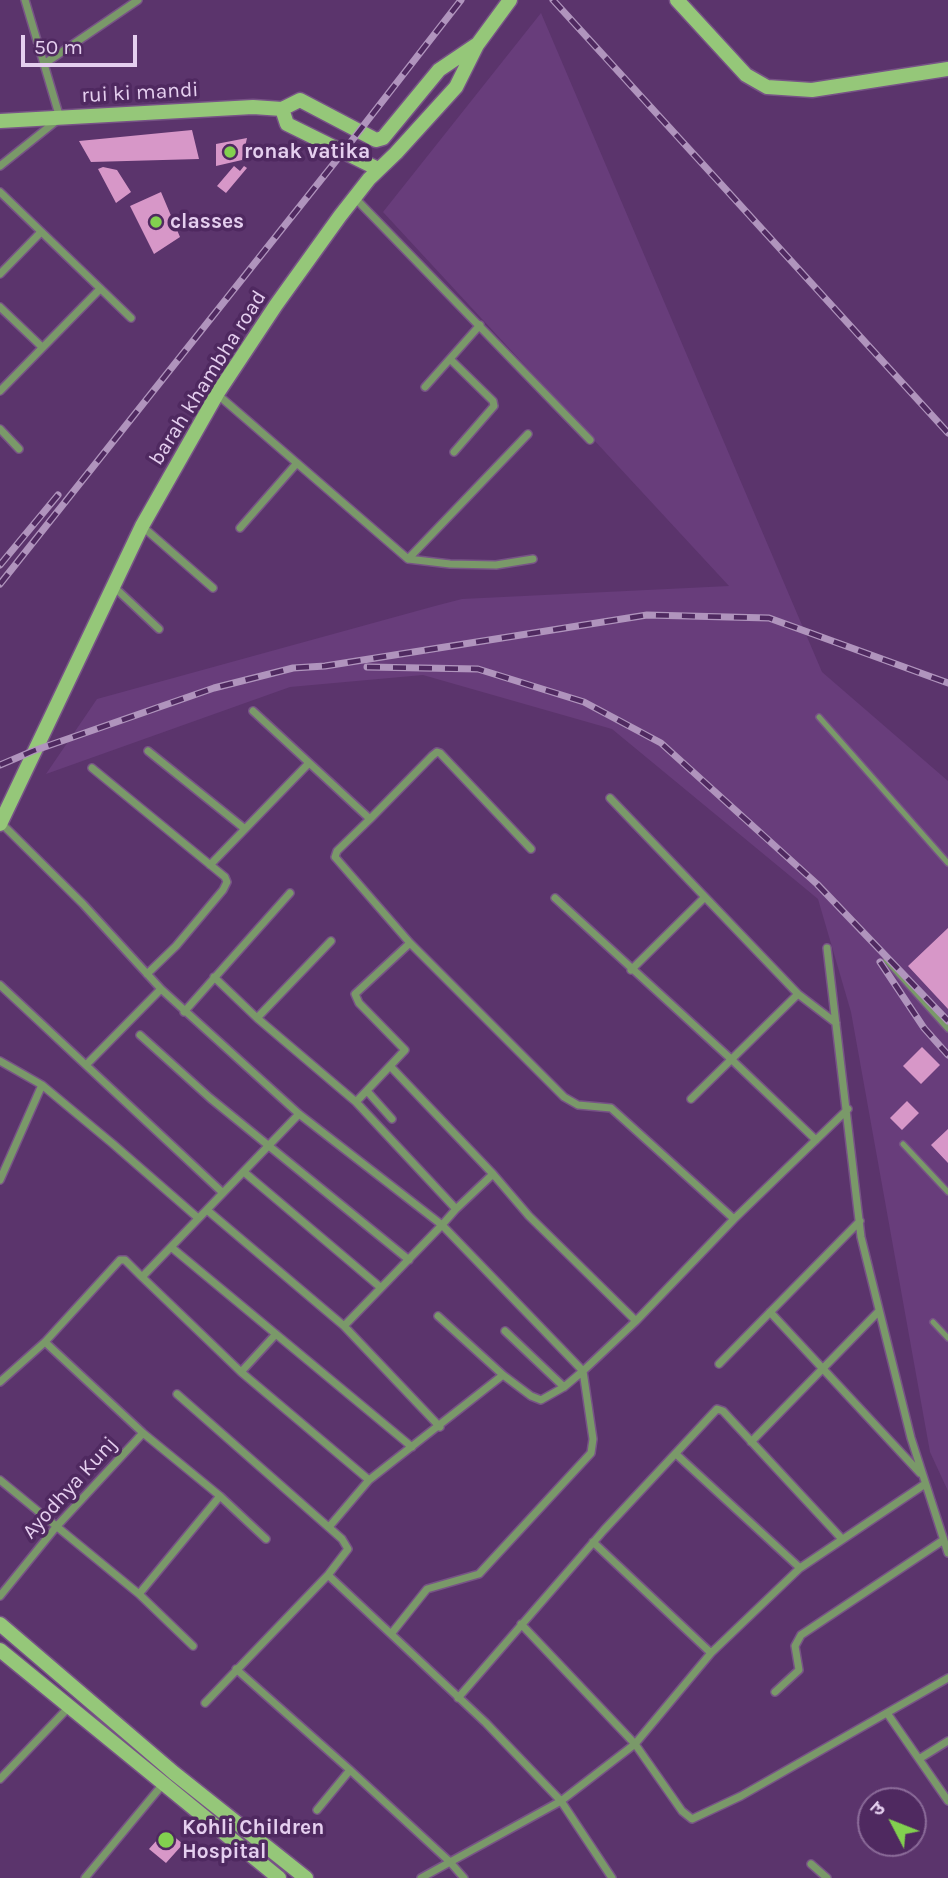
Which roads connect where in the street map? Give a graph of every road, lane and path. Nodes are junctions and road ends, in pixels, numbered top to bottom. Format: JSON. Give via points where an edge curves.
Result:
{"nodes":[{"id":1,"x":25,"y":0,"type":"edge"},
{"id":2,"x":138,"y":0,"type":"edge"},
{"id":3,"x":510,"y":0,"type":"edge"},
{"id":4,"x":677,"y":0,"type":"edge"},
{"id":5,"x":477,"y":45,"type":"junction"},
{"id":6,"x":44,"y":64,"type":"junction"},
{"id":7,"x":948,"y":69,"type":"edge"},
{"id":8,"x":282,"y":109,"type":"junction"},
{"id":9,"x":60,"y":118,"type":"junction"},
{"id":10,"x":0,"y":121,"type":"edge"},
{"id":11,"x":0,"y":166,"type":"edge"},
{"id":12,"x":378,"y":169,"type":"junction"},
{"id":13,"x":0,"y":192,"type":"edge"},
{"id":14,"x":355,"y":198,"type":"junction"},
{"id":15,"x":41,"y":232,"type":"junction"},
{"id":16,"x":0,"y":274,"type":"edge"},
{"id":17,"x":100,"y":289,"type":"junction"},
{"id":18,"x":0,"y":307,"type":"edge"},
{"id":19,"x":131,"y":317,"type":"dead end"},
{"id":20,"x":480,"y":324,"type":"junction"},
{"id":21,"x":42,"y":347,"type":"junction"},
{"id":22,"x":450,"y":359,"type":"junction"},
{"id":23,"x":425,"y":387,"type":"dead end"},
{"id":24,"x":0,"y":391,"type":"edge"},
{"id":25,"x":217,"y":394,"type":"junction"},
{"id":26,"x":0,"y":429,"type":"edge"},
{"id":27,"x":528,"y":434,"type":"dead end"},
{"id":28,"x":590,"y":440,"type":"dead end"},
{"id":29,"x":19,"y":449,"type":"dead end"},
{"id":30,"x":454,"y":452,"type":"dead end"},
{"id":31,"x":297,"y":463,"type":"junction"},
{"id":32,"x":142,"y":526,"type":"junction"},
{"id":33,"x":240,"y":528,"type":"dead end"},
{"id":34,"x":408,"y":559,"type":"junction"},
{"id":35,"x":533,"y":559,"type":"dead end"},
{"id":36,"x":112,"y":586,"type":"junction"},
{"id":37,"x":213,"y":588,"type":"dead end"},
{"id":38,"x":159,"y":629,"type":"dead end"},
{"id":39,"x":254,"y":711,"type":"dead end"},
{"id":40,"x":820,"y":717,"type":"dead end"},
{"id":41,"x":148,"y":751,"type":"dead end"},
{"id":42,"x":309,"y":763,"type":"junction"},
{"id":43,"x":92,"y":768,"type":"dead end"},
{"id":44,"x":611,"y":798,"type":"dead end"},
{"id":45,"x":369,"y":819,"type":"junction"},
{"id":46,"x":0,"y":824,"type":"edge"},
{"id":47,"x":245,"y":829,"type":"junction"},
{"id":48,"x":531,"y":849,"type":"dead end"},
{"id":49,"x":948,"y":863,"type":"edge"},
{"id":50,"x":209,"y":865,"type":"junction"},
{"id":51,"x":290,"y":893,"type":"dead end"},
{"id":52,"x":705,"y":897,"type":"junction"},
{"id":53,"x":555,"y":898,"type":"dead end"},
{"id":54,"x":331,"y":941,"type":"dead end"},
{"id":55,"x":410,"y":943,"type":"junction"},
{"id":56,"x":827,"y":948,"type":"dead end"},
{"id":57,"x":886,"y":960,"type":"dead end"},
{"id":58,"x":631,"y":970,"type":"junction"},
{"id":59,"x":148,"y":974,"type":"junction"},
{"id":60,"x":214,"y":977,"type":"junction"},
{"id":61,"x":0,"y":985,"type":"edge"},
{"id":62,"x":161,"y":989,"type":"junction"},
{"id":63,"x":798,"y":994,"type":"junction"},
{"id":64,"x":184,"y":1012,"type":"junction"},
{"id":65,"x":257,"y":1018,"type":"junction"},
{"id":66,"x":836,"y":1023,"type":"junction"},
{"id":67,"x":948,"y":1029,"type":"edge"},
{"id":68,"x":140,"y":1035,"type":"dead end"},
{"id":69,"x":731,"y":1059,"type":"junction"},
{"id":70,"x":0,"y":1061,"type":"edge"},
{"id":71,"x":87,"y":1064,"type":"junction"},
{"id":72,"x":391,"y":1067,"type":"junction"},
{"id":73,"x":42,"y":1085,"type":"junction"},
{"id":74,"x":367,"y":1091,"type":"junction"},
{"id":75,"x":691,"y":1099,"type":"dead end"},
{"id":76,"x":356,"y":1102,"type":"junction"},
{"id":77,"x":848,"y":1109,"type":"junction"},
{"id":78,"x":299,"y":1114,"type":"junction"},
{"id":79,"x":392,"y":1119,"type":"dead end"},
{"id":80,"x":816,"y":1140,"type":"junction"},
{"id":81,"x":903,"y":1144,"type":"dead end"},
{"id":82,"x":268,"y":1146,"type":"junction"},
{"id":83,"x":244,"y":1172,"type":"junction"},
{"id":84,"x":493,"y":1174,"type":"junction"},
{"id":85,"x":0,"y":1180,"type":"edge"},
{"id":86,"x":948,"y":1192,"type":"edge"},
{"id":87,"x":223,"y":1193,"type":"junction"},
{"id":88,"x":456,"y":1209,"type":"junction"},
{"id":89,"x":206,"y":1210,"type":"junction"},
{"id":90,"x":198,"y":1218,"type":"junction"},
{"id":91,"x":734,"y":1219,"type":"junction"},
{"id":92,"x":860,"y":1221,"type":"junction"},
{"id":93,"x":442,"y":1226,"type":"junction"},
{"id":94,"x":171,"y":1247,"type":"junction"},
{"id":95,"x":409,"y":1260,"type":"junction"},
{"id":96,"x":142,"y":1278,"type":"junction"},
{"id":97,"x":380,"y":1287,"type":"junction"},
{"id":98,"x":879,"y":1311,"type":"junction"},
{"id":99,"x":770,"y":1312,"type":"junction"},
{"id":100,"x":438,"y":1317,"type":"dead end"},
{"id":101,"x":636,"y":1321,"type":"junction"},
{"id":102,"x":933,"y":1322,"type":"dead end"},
{"id":103,"x":344,"y":1326,"type":"junction"},
{"id":104,"x":505,"y":1331,"type":"dead end"},
{"id":105,"x":276,"y":1334,"type":"junction"},
{"id":106,"x":948,"y":1338,"type":"edge"},
{"id":107,"x":45,"y":1342,"type":"junction"},
{"id":108,"x":719,"y":1364,"type":"dead end"},
{"id":109,"x":823,"y":1370,"type":"junction"},
{"id":110,"x":583,"y":1371,"type":"junction"},
{"id":111,"x":241,"y":1373,"type":"junction"},
{"id":112,"x":503,"y":1376,"type":"junction"},
{"id":113,"x":0,"y":1382,"type":"edge"},
{"id":114,"x":564,"y":1387,"type":"junction"},
{"id":115,"x":177,"y":1394,"type":"dead end"},
{"id":116,"x":440,"y":1427,"type":"junction"},
{"id":117,"x":143,"y":1433,"type":"junction"},
{"id":118,"x":751,"y":1442,"type":"junction"},
{"id":119,"x":412,"y":1447,"type":"junction"},
{"id":120,"x":676,"y":1454,"type":"junction"},
{"id":121,"x":921,"y":1474,"type":"junction"},
{"id":122,"x":0,"y":1480,"type":"edge"},
{"id":123,"x":369,"y":1480,"type":"junction"},
{"id":124,"x":925,"y":1484,"type":"junction"},
{"id":125,"x":220,"y":1496,"type":"junction"},
{"id":126,"x":56,"y":1527,"type":"junction"},
{"id":127,"x":330,"y":1527,"type":"junction"},
{"id":128,"x":266,"y":1539,"type":"dead end"},
{"id":129,"x":842,"y":1539,"type":"junction"},
{"id":130,"x":942,"y":1541,"type":"junction"},
{"id":131,"x":593,"y":1542,"type":"junction"},
{"id":132,"x":948,"y":1553,"type":"edge"},
{"id":133,"x":800,"y":1568,"type":"junction"},
{"id":134,"x":328,"y":1575,"type":"junction"},
{"id":135,"x":139,"y":1594,"type":"junction"},
{"id":136,"x":0,"y":1596,"type":"edge"},
{"id":137,"x":0,"y":1624,"type":"edge"},
{"id":138,"x":522,"y":1624,"type":"junction"},
{"id":139,"x":391,"y":1634,"type":"junction"},
{"id":140,"x":193,"y":1646,"type":"dead end"},
{"id":141,"x":0,"y":1650,"type":"edge"},
{"id":142,"x":711,"y":1653,"type":"junction"},
{"id":143,"x":236,"y":1669,"type":"junction"},
{"id":144,"x":948,"y":1678,"type":"edge"},
{"id":145,"x":775,"y":1692,"type":"dead end"},
{"id":146,"x":458,"y":1698,"type":"junction"},
{"id":147,"x":205,"y":1703,"type":"dead end"},
{"id":148,"x":69,"y":1706,"type":"junction"},
{"id":149,"x":887,"y":1713,"type":"junction"},
{"id":150,"x":948,"y":1741,"type":"edge"},
{"id":151,"x":635,"y":1744,"type":"junction"},
{"id":152,"x":919,"y":1759,"type":"junction"},
{"id":153,"x":351,"y":1770,"type":"junction"},
{"id":154,"x":0,"y":1779,"type":"edge"},
{"id":155,"x":163,"y":1784,"type":"junction"},
{"id":156,"x":561,"y":1801,"type":"junction"},
{"id":157,"x":948,"y":1801,"type":"edge"},
{"id":158,"x":317,"y":1810,"type":"dead end"},
{"id":159,"x":450,"y":1862,"type":"junction"},
{"id":160,"x":811,"y":1864,"type":"dead end"},
{"id":161,"x":85,"y":1878,"type":"edge"},
{"id":162,"x":279,"y":1878,"type":"edge"},
{"id":163,"x":306,"y":1878,"type":"edge"},
{"id":164,"x":421,"y":1878,"type":"edge"},
{"id":165,"x":464,"y":1878,"type":"edge"},
{"id":166,"x":612,"y":1878,"type":"edge"},
{"id":167,"x":827,"y":1878,"type":"edge"}],
"edges":[{"from":1,"to":6,"type":"street"},
{"from":2,"to":6,"type":"street"},
{"from":3,"to":5,"type":"street"},
{"from":4,"to":7,"type":"street","via":[[746,75],[767,87],[812,90]]},
{"from":5,"to":8,"type":"street","via":[[439,70],[383,138],[376,140],[300,100]]},
{"from":5,"to":12,"type":"street","name":"barah khambha road","via":[[456,87]]},
{"from":6,"to":9,"type":"street"},
{"from":8,"to":9,"type":"street","name":"rui ki mandi"},
{"from":8,"to":12,"type":"street","via":[[287,124]]},
{"from":9,"to":10,"type":"street","name":"rui ki mandi"},
{"from":9,"to":11,"type":"street"},
{"from":12,"to":14,"type":"street","name":"barah khambha road"},
{"from":13,"to":15,"type":"street"},
{"from":14,"to":20,"type":"street"},
{"from":14,"to":25,"type":"street","name":"barah khambha road"},
{"from":15,"to":16,"type":"street"},
{"from":15,"to":17,"type":"street"},
{"from":17,"to":19,"type":"street"},
{"from":17,"to":21,"type":"street"},
{"from":18,"to":21,"type":"street"},
{"from":20,"to":22,"type":"street"},
{"from":20,"to":28,"type":"street"},
{"from":21,"to":24,"type":"street"},
{"from":22,"to":23,"type":"street"},
{"from":22,"to":30,"type":"street","via":[[494,406]]},
{"from":25,"to":31,"type":"street"},
{"from":25,"to":32,"type":"street","name":"barah khambha road"},
{"from":26,"to":29,"type":"street"},
{"from":27,"to":34,"type":"street"},
{"from":31,"to":33,"type":"street"},
{"from":31,"to":34,"type":"street"},
{"from":32,"to":36,"type":"street","name":"barah khambha road"},
{"from":32,"to":37,"type":"street"},
{"from":34,"to":35,"type":"street","via":[[496,565]]},
{"from":36,"to":38,"type":"street"},
{"from":36,"to":46,"type":"street","name":"barah khambha road"},
{"from":39,"to":42,"type":"street"},
{"from":40,"to":49,"type":"lane"},
{"from":41,"to":47,"type":"street"},
{"from":42,"to":45,"type":"street"},
{"from":42,"to":47,"type":"street"},
{"from":43,"to":50,"type":"street"},
{"from":44,"to":52,"type":"street"},
{"from":45,"to":48,"type":"street","via":[[437,752]]},
{"from":45,"to":55,"type":"street","via":[[335,857]]},
{"from":46,"to":59,"type":"street"},
{"from":47,"to":50,"type":"street"},
{"from":50,"to":59,"type":"street","via":[[225,877],[226,886]]},
{"from":51,"to":60,"type":"street"},
{"from":52,"to":58,"type":"street"},
{"from":52,"to":63,"type":"street"},
{"from":53,"to":58,"type":"street"},
{"from":54,"to":65,"type":"street"},
{"from":55,"to":72,"type":"street","via":[[355,994],[404,1047]]},
{"from":55,"to":91,"type":"street","via":[[565,1097],[578,1105],[611,1108]]},
{"from":56,"to":66,"type":"street"},
{"from":57,"to":67,"type":"lane"},
{"from":58,"to":69,"type":"street"},
{"from":59,"to":62,"type":"street"},
{"from":60,"to":64,"type":"street"},
{"from":60,"to":65,"type":"street"},
{"from":61,"to":71,"type":"street"},
{"from":62,"to":64,"type":"street"},
{"from":62,"to":71,"type":"street"},
{"from":63,"to":66,"type":"street"},
{"from":63,"to":69,"type":"street"},
{"from":64,"to":78,"type":"street"},
{"from":65,"to":76,"type":"street"},
{"from":66,"to":77,"type":"street"},
{"from":68,"to":82,"type":"street"},
{"from":69,"to":75,"type":"street"},
{"from":69,"to":80,"type":"street"},
{"from":70,"to":73,"type":"street"},
{"from":71,"to":87,"type":"street"},
{"from":72,"to":74,"type":"street"},
{"from":72,"to":84,"type":"street"},
{"from":73,"to":85,"type":"street"},
{"from":73,"to":90,"type":"street"},
{"from":74,"to":76,"type":"street"},
{"from":74,"to":79,"type":"street"},
{"from":76,"to":88,"type":"street"},
{"from":77,"to":80,"type":"street"},
{"from":77,"to":92,"type":"street"},
{"from":78,"to":82,"type":"street"},
{"from":78,"to":93,"type":"street"},
{"from":80,"to":91,"type":"street"},
{"from":81,"to":86,"type":"lane"},
{"from":82,"to":83,"type":"street"},
{"from":82,"to":95,"type":"street"},
{"from":83,"to":87,"type":"street"},
{"from":83,"to":97,"type":"street"},
{"from":84,"to":88,"type":"street"},
{"from":84,"to":101,"type":"street","via":[[528,1216]]},
{"from":87,"to":89,"type":"street"},
{"from":88,"to":93,"type":"street"},
{"from":89,"to":90,"type":"street"},
{"from":89,"to":103,"type":"street"},
{"from":90,"to":94,"type":"street"},
{"from":91,"to":101,"type":"street"},
{"from":92,"to":98,"type":"street"},
{"from":92,"to":99,"type":"street"},
{"from":93,"to":95,"type":"street"},
{"from":93,"to":110,"type":"street"},
{"from":94,"to":96,"type":"street"},
{"from":94,"to":105,"type":"street"},
{"from":95,"to":97,"type":"street"},
{"from":96,"to":107,"type":"street","via":[[120,1259]]},
{"from":96,"to":111,"type":"street"},
{"from":97,"to":103,"type":"street"},
{"from":98,"to":109,"type":"street"},
{"from":98,"to":121,"type":"street"},
{"from":99,"to":108,"type":"street"},
{"from":99,"to":109,"type":"street"},
{"from":100,"to":112,"type":"street"},
{"from":101,"to":110,"type":"street"},
{"from":102,"to":106,"type":"lane"},
{"from":103,"to":116,"type":"street"},
{"from":104,"to":114,"type":"street"},
{"from":105,"to":111,"type":"street"},
{"from":105,"to":119,"type":"street"},
{"from":107,"to":113,"type":"street"},
{"from":107,"to":117,"type":"street"},
{"from":109,"to":118,"type":"street"},
{"from":109,"to":121,"type":"street"},
{"from":110,"to":114,"type":"street"},
{"from":110,"to":139,"type":"street","via":[[591,1454],[480,1574],[431,1587]]},
{"from":111,"to":123,"type":"street"},
{"from":112,"to":114,"type":"street","via":[[537,1399]]},
{"from":112,"to":116,"type":"street"},
{"from":115,"to":127,"type":"street"},
{"from":116,"to":119,"type":"street"},
{"from":117,"to":125,"type":"street","name":"Ayodhya Kunj"},
{"from":117,"to":126,"type":"street","name":"Ayodhya Kunj"},
{"from":118,"to":120,"type":"street","via":[[718,1409]]},
{"from":118,"to":129,"type":"street"},
{"from":119,"to":123,"type":"street"},
{"from":120,"to":131,"type":"street"},
{"from":120,"to":133,"type":"street"},
{"from":121,"to":124,"type":"street"},
{"from":122,"to":126,"type":"street"},
{"from":123,"to":127,"type":"street"},
{"from":124,"to":129,"type":"street"},
{"from":124,"to":130,"type":"street"},
{"from":125,"to":128,"type":"street","name":"Ayodhya Kunj"},
{"from":125,"to":135,"type":"street"},
{"from":126,"to":135,"type":"street"},
{"from":126,"to":136,"type":"street","name":"Ayodhya Kunj"},
{"from":127,"to":134,"type":"street","via":[[348,1549]]},
{"from":129,"to":133,"type":"street"},
{"from":130,"to":132,"type":"street"},
{"from":130,"to":145,"type":"street","via":[[801,1635],[795,1646],[800,1670]]},
{"from":131,"to":138,"type":"street"},
{"from":131,"to":142,"type":"street"},
{"from":133,"to":142,"type":"street"},
{"from":134,"to":139,"type":"street"},
{"from":134,"to":143,"type":"street"},
{"from":135,"to":140,"type":"street"},
{"from":137,"to":163,"type":"street","via":[[174,1773]]},
{"from":138,"to":146,"type":"street"},
{"from":138,"to":151,"type":"street"},
{"from":139,"to":146,"type":"street"},
{"from":141,"to":148,"type":"street"},
{"from":142,"to":151,"type":"street"},
{"from":143,"to":147,"type":"street"},
{"from":143,"to":153,"type":"street"},
{"from":144,"to":149,"type":"street"},
{"from":146,"to":156,"type":"street"},
{"from":148,"to":154,"type":"street"},
{"from":148,"to":155,"type":"street"},
{"from":149,"to":151,"type":"street","via":[[692,1819]]},
{"from":149,"to":152,"type":"street"},
{"from":150,"to":152,"type":"street"},
{"from":151,"to":156,"type":"street"},
{"from":152,"to":157,"type":"street"},
{"from":153,"to":158,"type":"street"},
{"from":153,"to":159,"type":"street"},
{"from":155,"to":161,"type":"street"},
{"from":155,"to":162,"type":"street"},
{"from":156,"to":159,"type":"street"},
{"from":156,"to":166,"type":"street"},
{"from":159,"to":164,"type":"street"},
{"from":159,"to":165,"type":"street"},
{"from":160,"to":167,"type":"street"}]}
